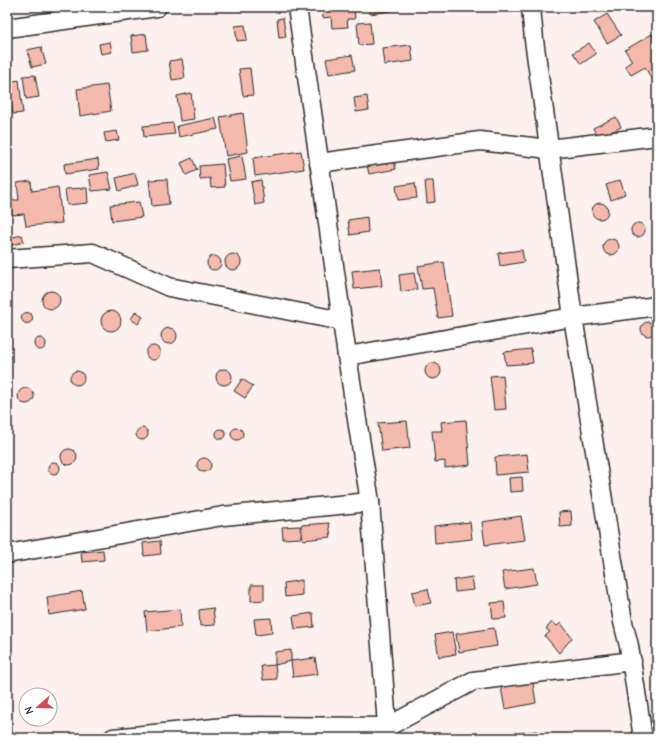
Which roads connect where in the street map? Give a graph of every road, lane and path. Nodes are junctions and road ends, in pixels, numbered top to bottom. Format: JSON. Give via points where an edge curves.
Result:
{"nodes":[{"id":1,"x":157,"y":7,"type":"edge"},
{"id":2,"x":297,"y":7,"type":"edge"},
{"id":3,"x":531,"y":7,"type":"edge"},
{"id":4,"x":7,"y":28,"type":"edge"},
{"id":5,"x":657,"y":136,"type":"edge"},
{"id":6,"x":549,"y":149,"type":"junction"},
{"id":7,"x":319,"y":163,"type":"junction"},
{"id":8,"x":7,"y":259,"type":"edge"},
{"id":9,"x":657,"y":306,"type":"edge"},
{"id":10,"x":573,"y":317,"type":"junction"},
{"id":11,"x":342,"y":321,"type":"junction"},
{"id":12,"x":347,"y":356,"type":"junction"},
{"id":13,"x":370,"y":502,"type":"junction"},
{"id":14,"x":7,"y":554,"type":"edge"},
{"id":15,"x":632,"y":661,"type":"junction"},
{"id":16,"x":387,"y":733,"type":"edge"},
{"id":17,"x":113,"y":738,"type":"edge"},
{"id":18,"x":643,"y":738,"type":"edge"}],
"edges":[{"from":1,"to":4,"type":"street"},
{"from":2,"to":7,"type":"street"},
{"from":3,"to":6,"type":"street"},
{"from":5,"to":6,"type":"street"},
{"from":6,"to":7,"type":"street","via":[[480,141]]},
{"from":6,"to":10,"type":"street"},
{"from":7,"to":11,"type":"street"},
{"from":8,"to":11,"type":"street","via":[[93,254],[169,287]]},
{"from":9,"to":10,"type":"street"},
{"from":10,"to":12,"type":"street"},
{"from":10,"to":15,"type":"street","via":[[623,622]]},
{"from":11,"to":12,"type":"street"},
{"from":12,"to":13,"type":"street"},
{"from":13,"to":14,"type":"street","via":[[223,516]]},
{"from":13,"to":16,"type":"street"},
{"from":15,"to":16,"type":"street","via":[[473,681]]},
{"from":15,"to":18,"type":"street"},
{"from":16,"to":17,"type":"street","via":[[235,726]]}]}
